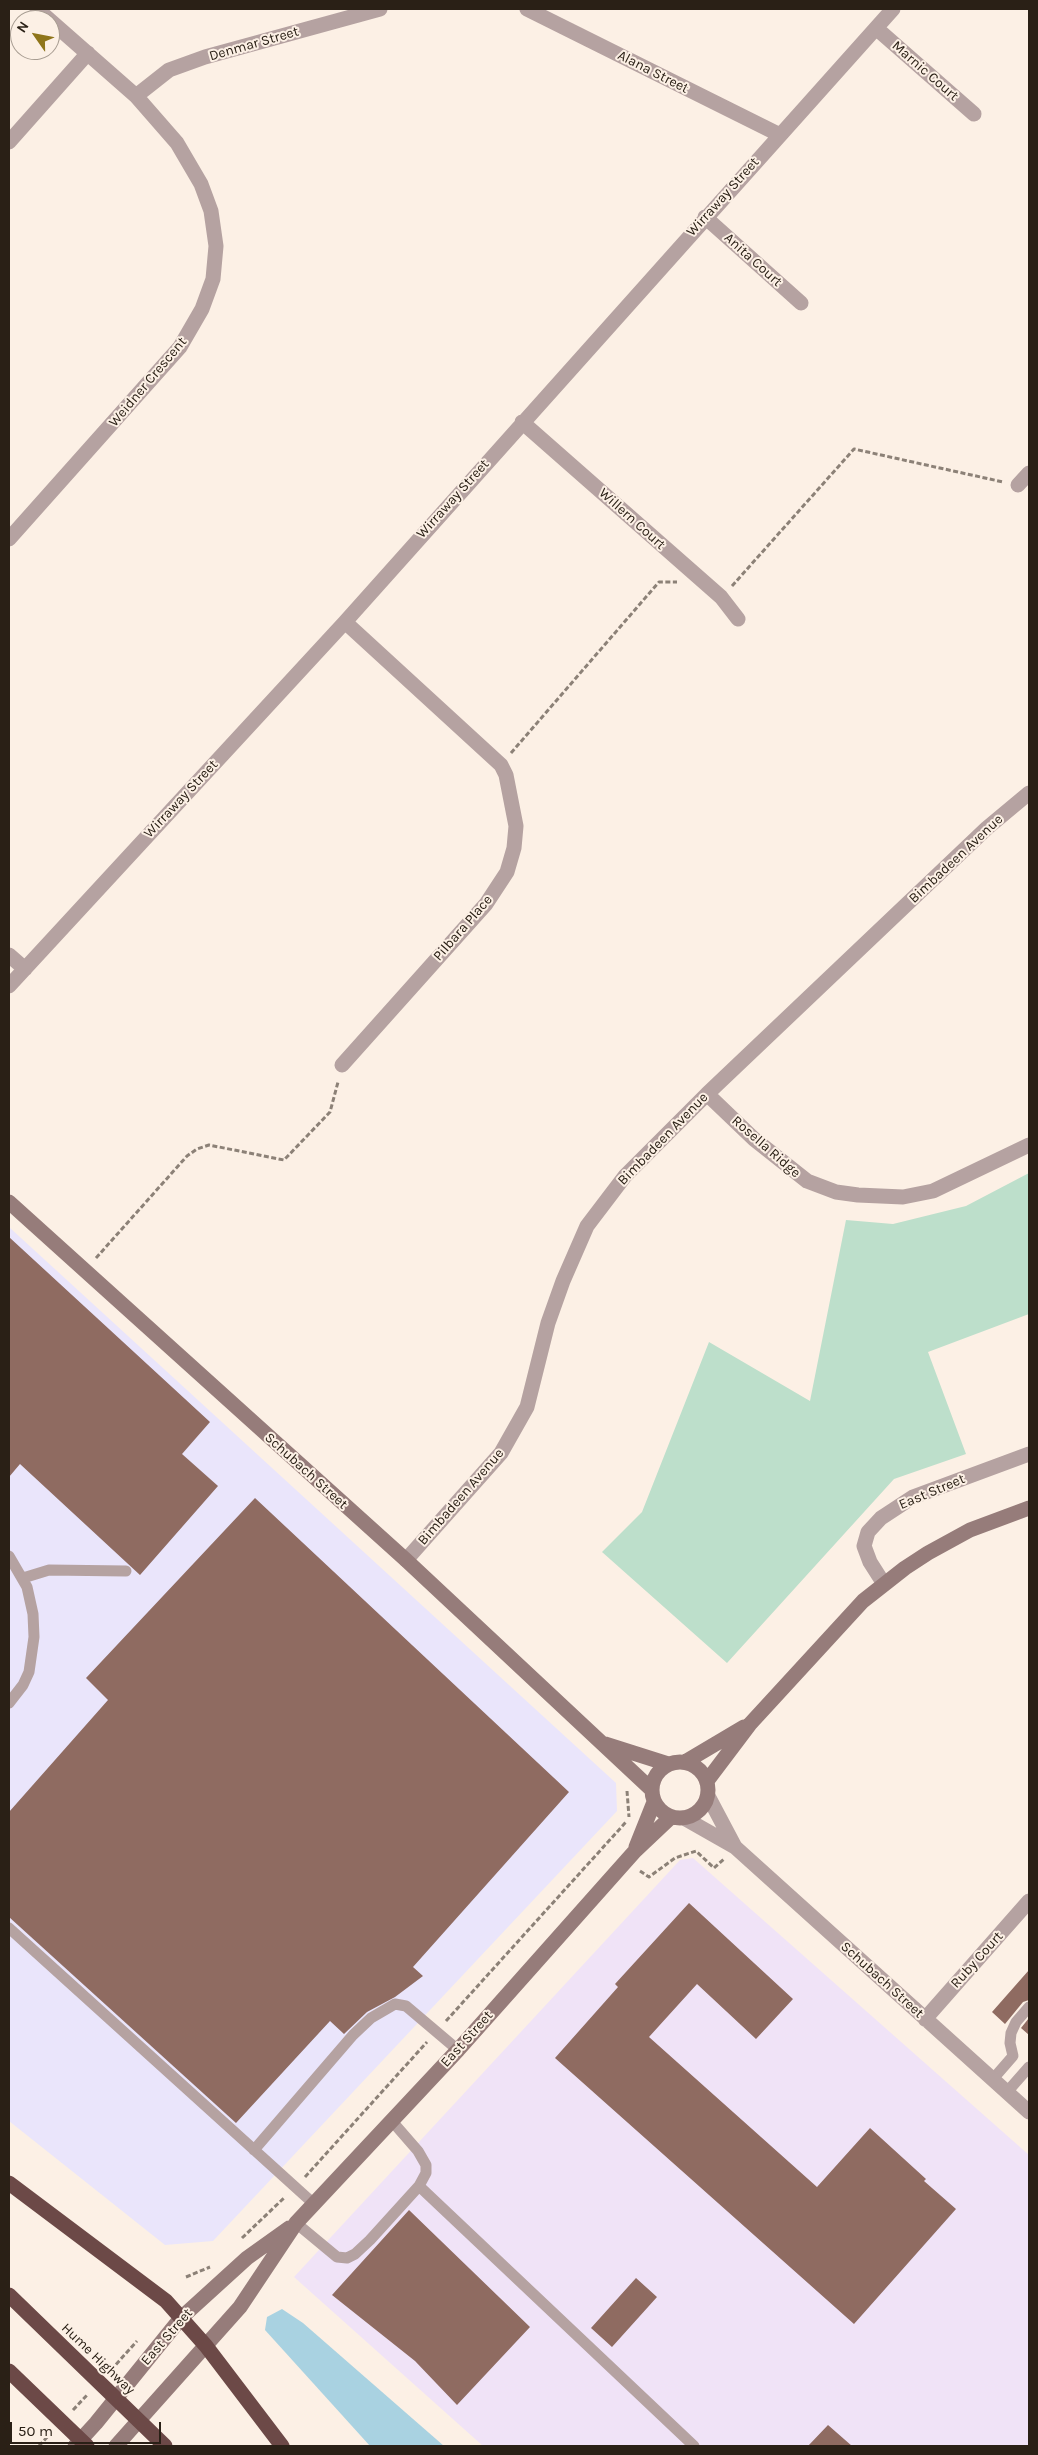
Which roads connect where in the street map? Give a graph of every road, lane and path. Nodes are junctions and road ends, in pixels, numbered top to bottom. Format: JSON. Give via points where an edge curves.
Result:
{"nodes":[{"id":1,"x":38,"y":9,"type":"edge"},
{"id":2,"x":380,"y":9,"type":"edge"},
{"id":3,"x":527,"y":9,"type":"edge"},
{"id":4,"x":893,"y":9,"type":"edge"},
{"id":5,"x":876,"y":28,"type":"junction"},
{"id":6,"x":88,"y":53,"type":"junction"},
{"id":7,"x":136,"y":96,"type":"junction"},
{"id":8,"x":974,"y":114,"type":"dead end"},
{"id":9,"x":778,"y":134,"type":"junction"},
{"id":10,"x":9,"y":142,"type":"edge"},
{"id":11,"x":705,"y":217,"type":"junction"},
{"id":12,"x":801,"y":303,"type":"dead end"},
{"id":13,"x":522,"y":422,"type":"junction"},
{"id":14,"x":1029,"y":473,"type":"edge"},
{"id":15,"x":1018,"y":485,"type":"joint"},
{"id":16,"x":9,"y":540,"type":"edge"},
{"id":17,"x":701,"y":581,"type":"junction"},
{"id":18,"x":721,"y":597,"type":"junction"},
{"id":19,"x":738,"y":619,"type":"dead end"},
{"id":20,"x":345,"y":622,"type":"junction"},
{"id":21,"x":501,"y":765,"type":"junction"},
{"id":22,"x":1029,"y":793,"type":"edge"},
{"id":23,"x":9,"y":955,"type":"edge"},
{"id":24,"x":24,"y":969,"type":"junction"},
{"id":25,"x":9,"y":986,"type":"edge"},
{"id":26,"x":342,"y":1065,"type":"joint"},
{"id":27,"x":707,"y":1094,"type":"junction"},
{"id":28,"x":1029,"y":1145,"type":"edge"},
{"id":29,"x":9,"y":1202,"type":"edge"},
{"id":30,"x":84,"y":1271,"type":"junction"},
{"id":31,"x":1029,"y":1454,"type":"edge"},
{"id":32,"x":1029,"y":1508,"type":"edge"},
{"id":33,"x":9,"y":1556,"type":"edge"},
{"id":34,"x":406,"y":1560,"type":"junction"},
{"id":35,"x":126,"y":1572,"type":"dead end"},
{"id":36,"x":23,"y":1578,"type":"junction"},
{"id":37,"x":884,"y":1584,"type":"junction"},
{"id":38,"x":9,"y":1703,"type":"edge"},
{"id":39,"x":750,"y":1724,"type":"junction"},
{"id":40,"x":602,"y":1743,"type":"junction"},
{"id":41,"x":685,"y":1762,"type":"junction"},
{"id":42,"x":668,"y":1764,"type":"junction"},
{"id":43,"x":707,"y":1781,"type":"junction"},
{"id":44,"x":626,"y":1788,"type":"dead end"},
{"id":45,"x":653,"y":1796,"type":"junction"},
{"id":46,"x":708,"y":1796,"type":"junction"},
{"id":47,"x":677,"y":1818,"type":"junction"},
{"id":48,"x":606,"y":1844,"type":"junction"},
{"id":49,"x":735,"y":1847,"type":"junction"},
{"id":50,"x":630,"y":1856,"type":"junction"},
{"id":51,"x":1029,"y":1901,"type":"edge"},
{"id":52,"x":9,"y":1928,"type":"edge"},
{"id":53,"x":1029,"y":2007,"type":"edge"},
{"id":54,"x":925,"y":2018,"type":"junction"},
{"id":55,"x":436,"y":2032,"type":"junction"},
{"id":56,"x":458,"y":2050,"type":"junction"},
{"id":57,"x":1029,"y":2067,"type":"edge"},
{"id":58,"x":992,"y":2079,"type":"junction"},
{"id":59,"x":1007,"y":2092,"type":"junction"},
{"id":60,"x":1029,"y":2112,"type":"edge"},
{"id":61,"x":391,"y":2120,"type":"junction"},
{"id":62,"x":254,"y":2150,"type":"junction"},
{"id":63,"x":9,"y":2183,"type":"edge"},
{"id":64,"x":419,"y":2186,"type":"junction"},
{"id":65,"x":296,"y":2187,"type":"junction"},
{"id":66,"x":314,"y":2204,"type":"junction"},
{"id":67,"x":296,"y":2223,"type":"junction"},
{"id":68,"x":239,"y":2241,"type":"dead end"},
{"id":69,"x":214,"y":2263,"type":"dead end"},
{"id":70,"x":186,"y":2277,"type":"dead end"},
{"id":71,"x":9,"y":2295,"type":"edge"},
{"id":72,"x":181,"y":2318,"type":"junction"},
{"id":73,"x":206,"y":2346,"type":"junction"},
{"id":74,"x":9,"y":2371,"type":"edge"},
{"id":75,"x":75,"y":2446,"type":"edge"},
{"id":76,"x":87,"y":2446,"type":"edge"},
{"id":77,"x":116,"y":2446,"type":"edge"},
{"id":78,"x":166,"y":2446,"type":"edge"},
{"id":79,"x":282,"y":2446,"type":"edge"},
{"id":80,"x":694,"y":2446,"type":"edge"}],
"edges":[{"from":1,"to":6,"type":"street","name":"Weidner Crescent"},
{"from":2,"to":7,"type":"street","name":"Denmar Street","via":[[205,57],[169,70]]},
{"from":3,"to":9,"type":"street","name":"Alana Street"},
{"from":4,"to":5,"type":"street","name":"Wirraway Street"},
{"from":5,"to":8,"type":"street","name":"Marnic Court"},
{"from":5,"to":9,"type":"street","name":"Wirraway Street"},
{"from":6,"to":7,"type":"street","name":"Weidner Crescent"},
{"from":6,"to":10,"type":"street"},
{"from":7,"to":16,"type":"street","name":"Weidner Crescent","via":[[178,143],[202,184],[211,212],[216,246],[213,278],[202,309],[180,347]]},
{"from":9,"to":11,"type":"street","name":"Wirraway Street"},
{"from":11,"to":12,"type":"street","name":"Anita Court"},
{"from":11,"to":13,"type":"street","name":"Wirraway Street"},
{"from":13,"to":17,"type":"street","name":"Willern Court"},
{"from":13,"to":20,"type":"street","name":"Wirraway Street"},
{"from":14,"to":15,"type":"street"},
{"from":15,"to":18,"type":"path","via":[[854,449]]},
{"from":17,"to":18,"type":"street","name":"Willern Court"},
{"from":17,"to":21,"type":"path","via":[[659,582]]},
{"from":18,"to":19,"type":"street","name":"Willern Court"},
{"from":20,"to":21,"type":"street","name":"Pilbara Place"},
{"from":20,"to":24,"type":"street","name":"Wirraway Street"},
{"from":21,"to":26,"type":"street","name":"Pilbara Place","via":[[506,774],[516,826],[507,872],[486,904]]},
{"from":22,"to":27,"type":"street","name":"Bimbadeen Avenue","via":[[987,828]]},
{"from":23,"to":24,"type":"street"},
{"from":24,"to":25,"type":"street","name":"Wirraway Street"},
{"from":26,"to":30,"type":"path","via":[[330,1112],[284,1160],[209,1145],[197,1149],[187,1156]]},
{"from":27,"to":28,"type":"street","name":"Rosella Ridge","via":[[754,1139],[807,1181],[836,1192],[902,1197],[933,1191]]},
{"from":27,"to":34,"type":"street","name":"Bimbadeen Avenue","via":[[624,1176],[587,1226],[548,1323],[527,1407],[501,1454]]},
{"from":29,"to":30,"type":"main road","name":"Schubach Street"},
{"from":30,"to":34,"type":"main road","name":"Schubach Street"},
{"from":31,"to":37,"type":"street","name":"East Street","via":[[913,1497],[881,1518],[868,1532],[864,1546]]},
{"from":32,"to":37,"type":"main road","via":[[970,1530],[928,1553]]},
{"from":33,"to":36,"type":"lane"},
{"from":34,"to":40,"type":"main road","name":"Schubach Street"},
{"from":35,"to":36,"type":"lane","via":[[49,1570]]},
{"from":36,"to":38,"type":"lane","via":[[28,1587],[34,1637],[29,1672]]},
{"from":37,"to":39,"type":"main road","via":[[844,1621]]},
{"from":39,"to":41,"type":"main road"},
{"from":39,"to":43,"type":"main road"},
{"from":40,"to":42,"type":"main road","name":"Schubach Street"},
{"from":40,"to":45,"type":"main road","name":"Schubach Street"},
{"from":41,"to":42,"type":"main road"},
{"from":41,"to":43,"type":"main road","via":[[699,1768]]},
{"from":42,"to":45,"type":"main road","via":[[656,1775]]},
{"from":43,"to":46,"type":"main road"},
{"from":44,"to":48,"type":"path","via":[[629,1819]]},
{"from":45,"to":47,"type":"main road","via":[[661,1811]]},
{"from":45,"to":50,"type":"main road","name":"East Street"},
{"from":46,"to":47,"type":"main road","via":[[699,1811]]},
{"from":46,"to":49,"type":"street","name":"Schubach Street"},
{"from":47,"to":49,"type":"street","name":"Schubach Street"},
{"from":47,"to":50,"type":"main road","name":"East Street"},
{"from":48,"to":50,"type":"path"},
{"from":48,"to":55,"type":"path"},
{"from":49,"to":50,"type":"path","via":[[714,1868],[696,1851],[675,1858],[649,1877]]},
{"from":49,"to":54,"type":"street","name":"Schubach Street"},
{"from":50,"to":56,"type":"main road","name":"East Street"},
{"from":51,"to":54,"type":"street","name":"Ruby Court"},
{"from":52,"to":62,"type":"lane"},
{"from":53,"to":58,"type":"lane","via":[[1011,2033],[1012,2056]]},
{"from":54,"to":58,"type":"street","name":"Schubach Street"},
{"from":55,"to":56,"type":"lane"},
{"from":55,"to":62,"type":"lane","via":[[406,2006],[395,2004],[371,2018]]},
{"from":55,"to":65,"type":"path"},
{"from":56,"to":61,"type":"main road","name":"East Street"},
{"from":57,"to":59,"type":"lane"},
{"from":58,"to":59,"type":"street","name":"Schubach Street"},
{"from":59,"to":60,"type":"street","name":"Schubach Street"},
{"from":61,"to":64,"type":"lane","via":[[426,2165],[426,2173]]},
{"from":61,"to":66,"type":"main road","name":"East Street"},
{"from":62,"to":65,"type":"lane"},
{"from":63,"to":72,"type":"highway","via":[[166,2301]]},
{"from":64,"to":67,"type":"lane","via":[[355,2254],[347,2258],[331,2254]]},
{"from":64,"to":80,"type":"lane"},
{"from":65,"to":66,"type":"lane"},
{"from":65,"to":68,"type":"path"},
{"from":66,"to":67,"type":"main road","name":"East Street"},
{"from":67,"to":72,"type":"main road","name":"East Street","via":[[247,2258]]},
{"from":67,"to":73,"type":"main road","name":"East Street","via":[[240,2307]]},
{"from":69,"to":70,"type":"path"},
{"from":71,"to":78,"type":"highway","name":"Hume Highway"},
{"from":72,"to":73,"type":"highway"},
{"from":72,"to":75,"type":"main road","name":"East Street"},
{"from":73,"to":77,"type":"main road","name":"East Street"},
{"from":73,"to":79,"type":"highway"},
{"from":74,"to":76,"type":"highway"}]}
